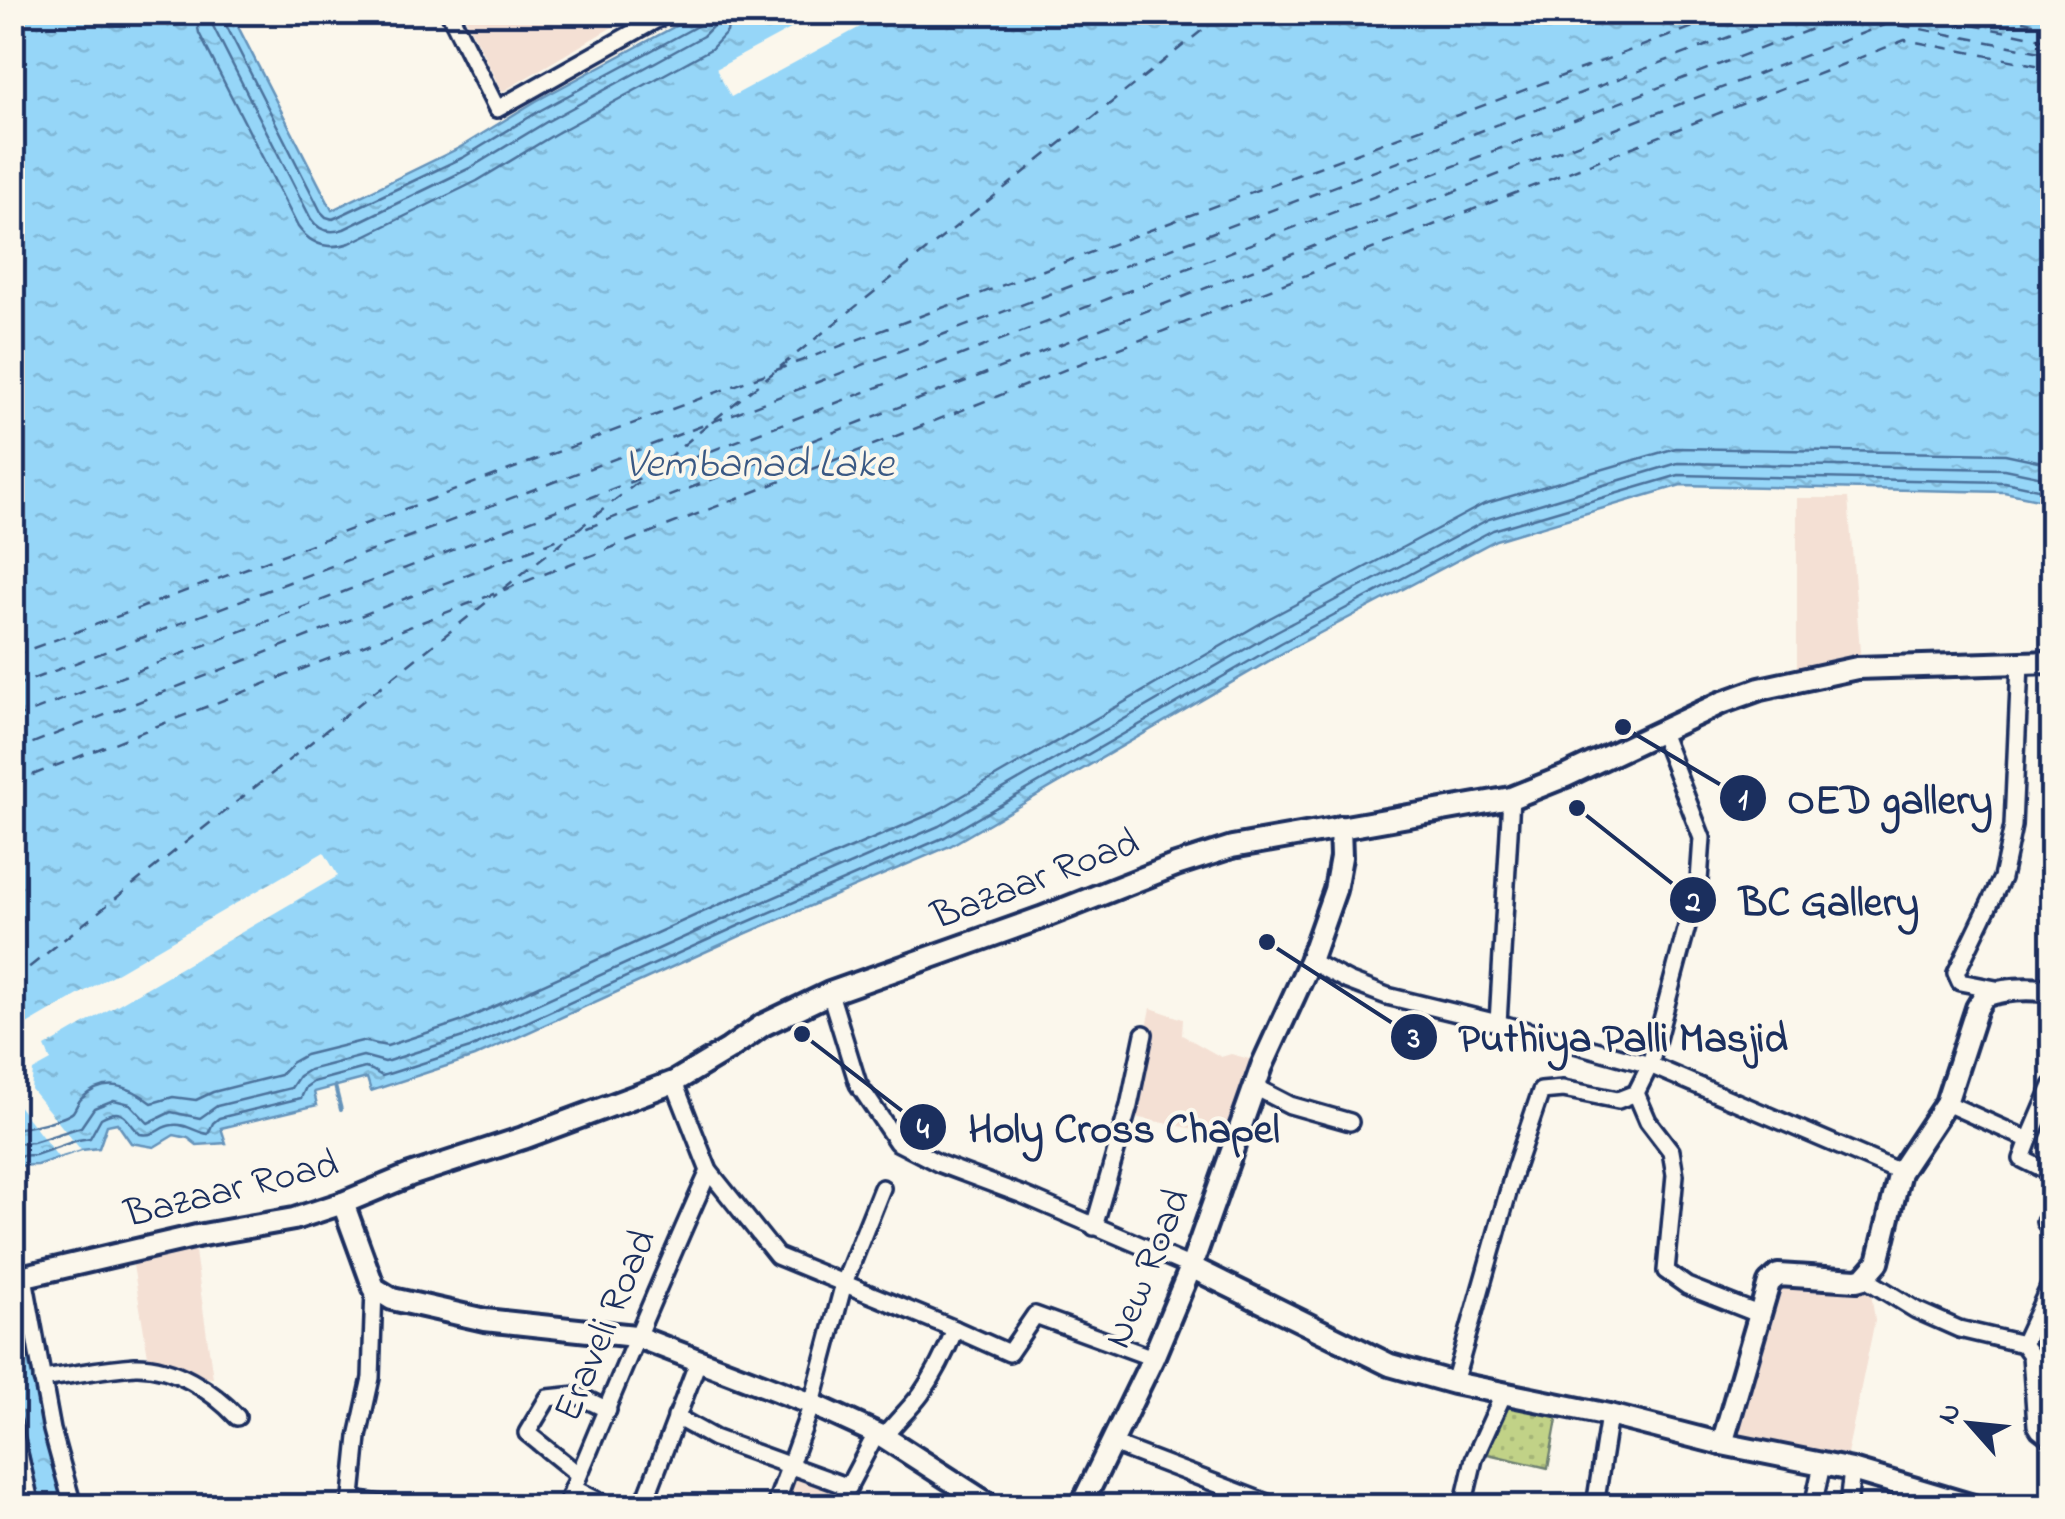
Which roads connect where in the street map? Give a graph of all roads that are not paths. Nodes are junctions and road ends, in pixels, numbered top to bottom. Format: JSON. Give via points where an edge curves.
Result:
{"nodes":[{"id":1,"x":449,"y":12,"type":"edge"},
{"id":2,"x":670,"y":12,"type":"edge"},
{"id":3,"x":2052,"y":662,"type":"edge"},
{"id":4,"x":2020,"y":663,"type":"junction"},
{"id":5,"x":1661,"y":732,"type":"junction"},
{"id":6,"x":1511,"y":798,"type":"junction"},
{"id":7,"x":1340,"y":827,"type":"junction"},
{"id":8,"x":1310,"y":961,"type":"junction"},
{"id":9,"x":2000,"y":990,"type":"junction"},
{"id":10,"x":2052,"y":991,"type":"edge"},
{"id":11,"x":830,"y":993,"type":"junction"},
{"id":12,"x":1498,"y":1023,"type":"junction"},
{"id":13,"x":1144,"y":1034,"type":"dead end"},
{"id":14,"x":1650,"y":1064,"type":"junction"},
{"id":15,"x":674,"y":1082,"type":"junction"},
{"id":16,"x":1255,"y":1086,"type":"junction"},
{"id":17,"x":2052,"y":1086,"type":"edge"},
{"id":18,"x":1636,"y":1093,"type":"junction"},
{"id":19,"x":1946,"y":1103,"type":"junction"},
{"id":20,"x":1350,"y":1122,"type":"dead end"},
{"id":21,"x":2029,"y":1140,"type":"junction"},
{"id":22,"x":709,"y":1171,"type":"junction"},
{"id":23,"x":1900,"y":1172,"type":"junction"},
{"id":24,"x":2052,"y":1174,"type":"edge"},
{"id":25,"x":882,"y":1188,"type":"dead end"},
{"id":26,"x":344,"y":1202,"type":"junction"},
{"id":27,"x":1094,"y":1227,"type":"junction"},
{"id":28,"x":1191,"y":1268,"type":"junction"},
{"id":29,"x":17,"y":1278,"type":"edge"},
{"id":30,"x":1864,"y":1278,"type":"junction"},
{"id":31,"x":2052,"y":1281,"type":"edge"},
{"id":32,"x":844,"y":1284,"type":"junction"},
{"id":33,"x":374,"y":1288,"type":"junction"},
{"id":34,"x":1758,"y":1314,"type":"junction"},
{"id":35,"x":2036,"y":1318,"type":"junction"},
{"id":36,"x":2052,"y":1323,"type":"edge"},
{"id":37,"x":955,"y":1329,"type":"junction"},
{"id":38,"x":636,"y":1336,"type":"junction"},
{"id":39,"x":2023,"y":1344,"type":"junction"},
{"id":40,"x":1153,"y":1358,"type":"junction"},
{"id":41,"x":699,"y":1359,"type":"junction"},
{"id":42,"x":42,"y":1380,"type":"junction"},
{"id":43,"x":1454,"y":1383,"type":"junction"},
{"id":44,"x":1504,"y":1393,"type":"junction"},
{"id":45,"x":812,"y":1404,"type":"junction"},
{"id":46,"x":608,"y":1410,"type":"junction"},
{"id":47,"x":1609,"y":1415,"type":"junction"},
{"id":48,"x":676,"y":1416,"type":"junction"},
{"id":49,"x":237,"y":1418,"type":"dead end"},
{"id":50,"x":12,"y":1423,"type":"edge"},
{"id":51,"x":880,"y":1435,"type":"junction"},
{"id":52,"x":2052,"y":1440,"type":"edge"},
{"id":53,"x":1110,"y":1443,"type":"junction"},
{"id":54,"x":1722,"y":1444,"type":"junction"},
{"id":55,"x":792,"y":1465,"type":"junction"},
{"id":56,"x":1822,"y":1465,"type":"junction"},
{"id":57,"x":1852,"y":1470,"type":"junction"},
{"id":58,"x":576,"y":1482,"type":"junction"},
{"id":59,"x":849,"y":1487,"type":"junction"},
{"id":60,"x":351,"y":1504,"type":"edge"},
{"id":61,"x":31,"y":1506,"type":"edge"},
{"id":62,"x":74,"y":1506,"type":"edge"},
{"id":63,"x":398,"y":1506,"type":"edge"},
{"id":64,"x":566,"y":1506,"type":"edge"},
{"id":65,"x":608,"y":1506,"type":"edge"},
{"id":66,"x":644,"y":1506,"type":"edge"},
{"id":67,"x":775,"y":1506,"type":"edge"},
{"id":68,"x":838,"y":1506,"type":"edge"},
{"id":69,"x":991,"y":1506,"type":"edge"},
{"id":70,"x":1081,"y":1506,"type":"edge"},
{"id":71,"x":1274,"y":1506,"type":"edge"},
{"id":72,"x":1463,"y":1506,"type":"edge"},
{"id":73,"x":1595,"y":1506,"type":"edge"},
{"id":74,"x":1813,"y":1506,"type":"edge"},
{"id":75,"x":1848,"y":1506,"type":"edge"},
{"id":76,"x":1973,"y":1506,"type":"edge"}],
"edges":[{"from":1,"to":2,"type":"street","via":[[497,108]]},
{"from":3,"to":4,"type":"street","name":"Bazaar Road"},
{"from":4,"to":5,"type":"street","name":"Bazaar Road","via":[[1857,668],[1760,689]]},
{"from":4,"to":9,"type":"street","via":[[2013,826],[2002,878],[1956,973],[1960,982]]},
{"from":5,"to":6,"type":"street","name":"Bazaar Road"},
{"from":5,"to":14,"type":"street","via":[[1702,838],[1699,881]]},
{"from":6,"to":7,"type":"street","name":"Bazaar Road"},
{"from":6,"to":12,"type":"street"},
{"from":7,"to":8,"type":"street","name":"New Road","via":[[1336,890]]},
{"from":7,"to":11,"type":"street","name":"Bazaar Road","via":[[1176,866]]},
{"from":8,"to":12,"type":"street","via":[[1387,996]]},
{"from":8,"to":16,"type":"street","name":"New Road"},
{"from":9,"to":10,"type":"street"},
{"from":9,"to":19,"type":"street","via":[[1984,996],[1977,1008]]},
{"from":11,"to":15,"type":"street","name":"Bazaar Road","via":[[763,1024]]},
{"from":11,"to":27,"type":"street","via":[[858,1084],[897,1142]]},
{"from":12,"to":14,"type":"street"},
{"from":13,"to":27,"type":"street"},
{"from":14,"to":18,"type":"street"},
{"from":14,"to":23,"type":"street"},
{"from":15,"to":22,"type":"street"},
{"from":15,"to":26,"type":"street","name":"Bazaar Road"},
{"from":16,"to":20,"type":"street","via":[[1290,1105]]},
{"from":16,"to":28,"type":"street","name":"New Road"},
{"from":17,"to":21,"type":"street"},
{"from":18,"to":34,"type":"street","via":[[1671,1151],[1666,1272]]},
{"from":18,"to":43,"type":"street","via":[[1618,1100],[1541,1091]]},
{"from":19,"to":21,"type":"street"},
{"from":19,"to":23,"type":"street"},
{"from":21,"to":24,"type":"street","via":[[2022,1159]]},
{"from":22,"to":32,"type":"street","via":[[777,1256]]},
{"from":22,"to":38,"type":"street","name":"Eraveli Road"},
{"from":23,"to":30,"type":"street","via":[[1878,1262]]},
{"from":25,"to":32,"type":"street"},
{"from":26,"to":29,"type":"street","name":"Bazaar Road","via":[[294,1219]]},
{"from":26,"to":33,"type":"street"},
{"from":27,"to":28,"type":"street"},
{"from":28,"to":40,"type":"street","name":"New Road"},
{"from":28,"to":43,"type":"street","via":[[1390,1365]]},
{"from":29,"to":42,"type":"street"},
{"from":30,"to":34,"type":"street","via":[[1778,1274]]},
{"from":30,"to":39,"type":"street","via":[[1958,1329]]},
{"from":31,"to":35,"type":"street"},
{"from":32,"to":37,"type":"street"},
{"from":32,"to":45,"type":"street"},
{"from":33,"to":38,"type":"street","via":[[392,1299],[485,1320]]},
{"from":33,"to":60,"type":"street","via":[[371,1378]]},
{"from":34,"to":54,"type":"street"},
{"from":35,"to":36,"type":"street"},
{"from":35,"to":39,"type":"street"},
{"from":37,"to":40,"type":"street","via":[[1009,1353],[1035,1315]]},
{"from":37,"to":51,"type":"street","via":[[919,1396]]},
{"from":38,"to":41,"type":"street"},
{"from":38,"to":46,"type":"street","name":"Eraveli Road"},
{"from":39,"to":52,"type":"street","via":[[2031,1356],[2036,1425]]},
{"from":40,"to":53,"type":"street","name":"New Road"},
{"from":41,"to":45,"type":"street"},
{"from":41,"to":48,"type":"street"},
{"from":42,"to":49,"type":"street","via":[[138,1366],[161,1370],[200,1385]]},
{"from":42,"to":62,"type":"street"},
{"from":43,"to":44,"type":"street"},
{"from":44,"to":47,"type":"street"},
{"from":44,"to":72,"type":"street","via":[[1474,1459]]},
{"from":45,"to":51,"type":"street"},
{"from":45,"to":55,"type":"street"},
{"from":46,"to":58,"type":"street","name":"Eraveli Road"},
{"from":46,"to":58,"type":"street","via":[[577,1395],[548,1398],[527,1433]]},
{"from":47,"to":54,"type":"street"},
{"from":47,"to":73,"type":"street"},
{"from":48,"to":55,"type":"street","via":[[714,1438]]},
{"from":48,"to":66,"type":"street"},
{"from":50,"to":61,"type":"street"},
{"from":51,"to":59,"type":"street"},
{"from":51,"to":69,"type":"street"},
{"from":53,"to":70,"type":"street","name":"New Road"},
{"from":53,"to":71,"type":"street"},
{"from":54,"to":56,"type":"street"},
{"from":55,"to":59,"type":"street"},
{"from":55,"to":67,"type":"street"},
{"from":56,"to":57,"type":"street"},
{"from":56,"to":74,"type":"street"},
{"from":57,"to":75,"type":"street"},
{"from":57,"to":76,"type":"street"},
{"from":58,"to":64,"type":"street","name":"Eraveli Road"},
{"from":58,"to":65,"type":"street"},
{"from":59,"to":68,"type":"street"},
{"from":60,"to":63,"type":"street"}]}
